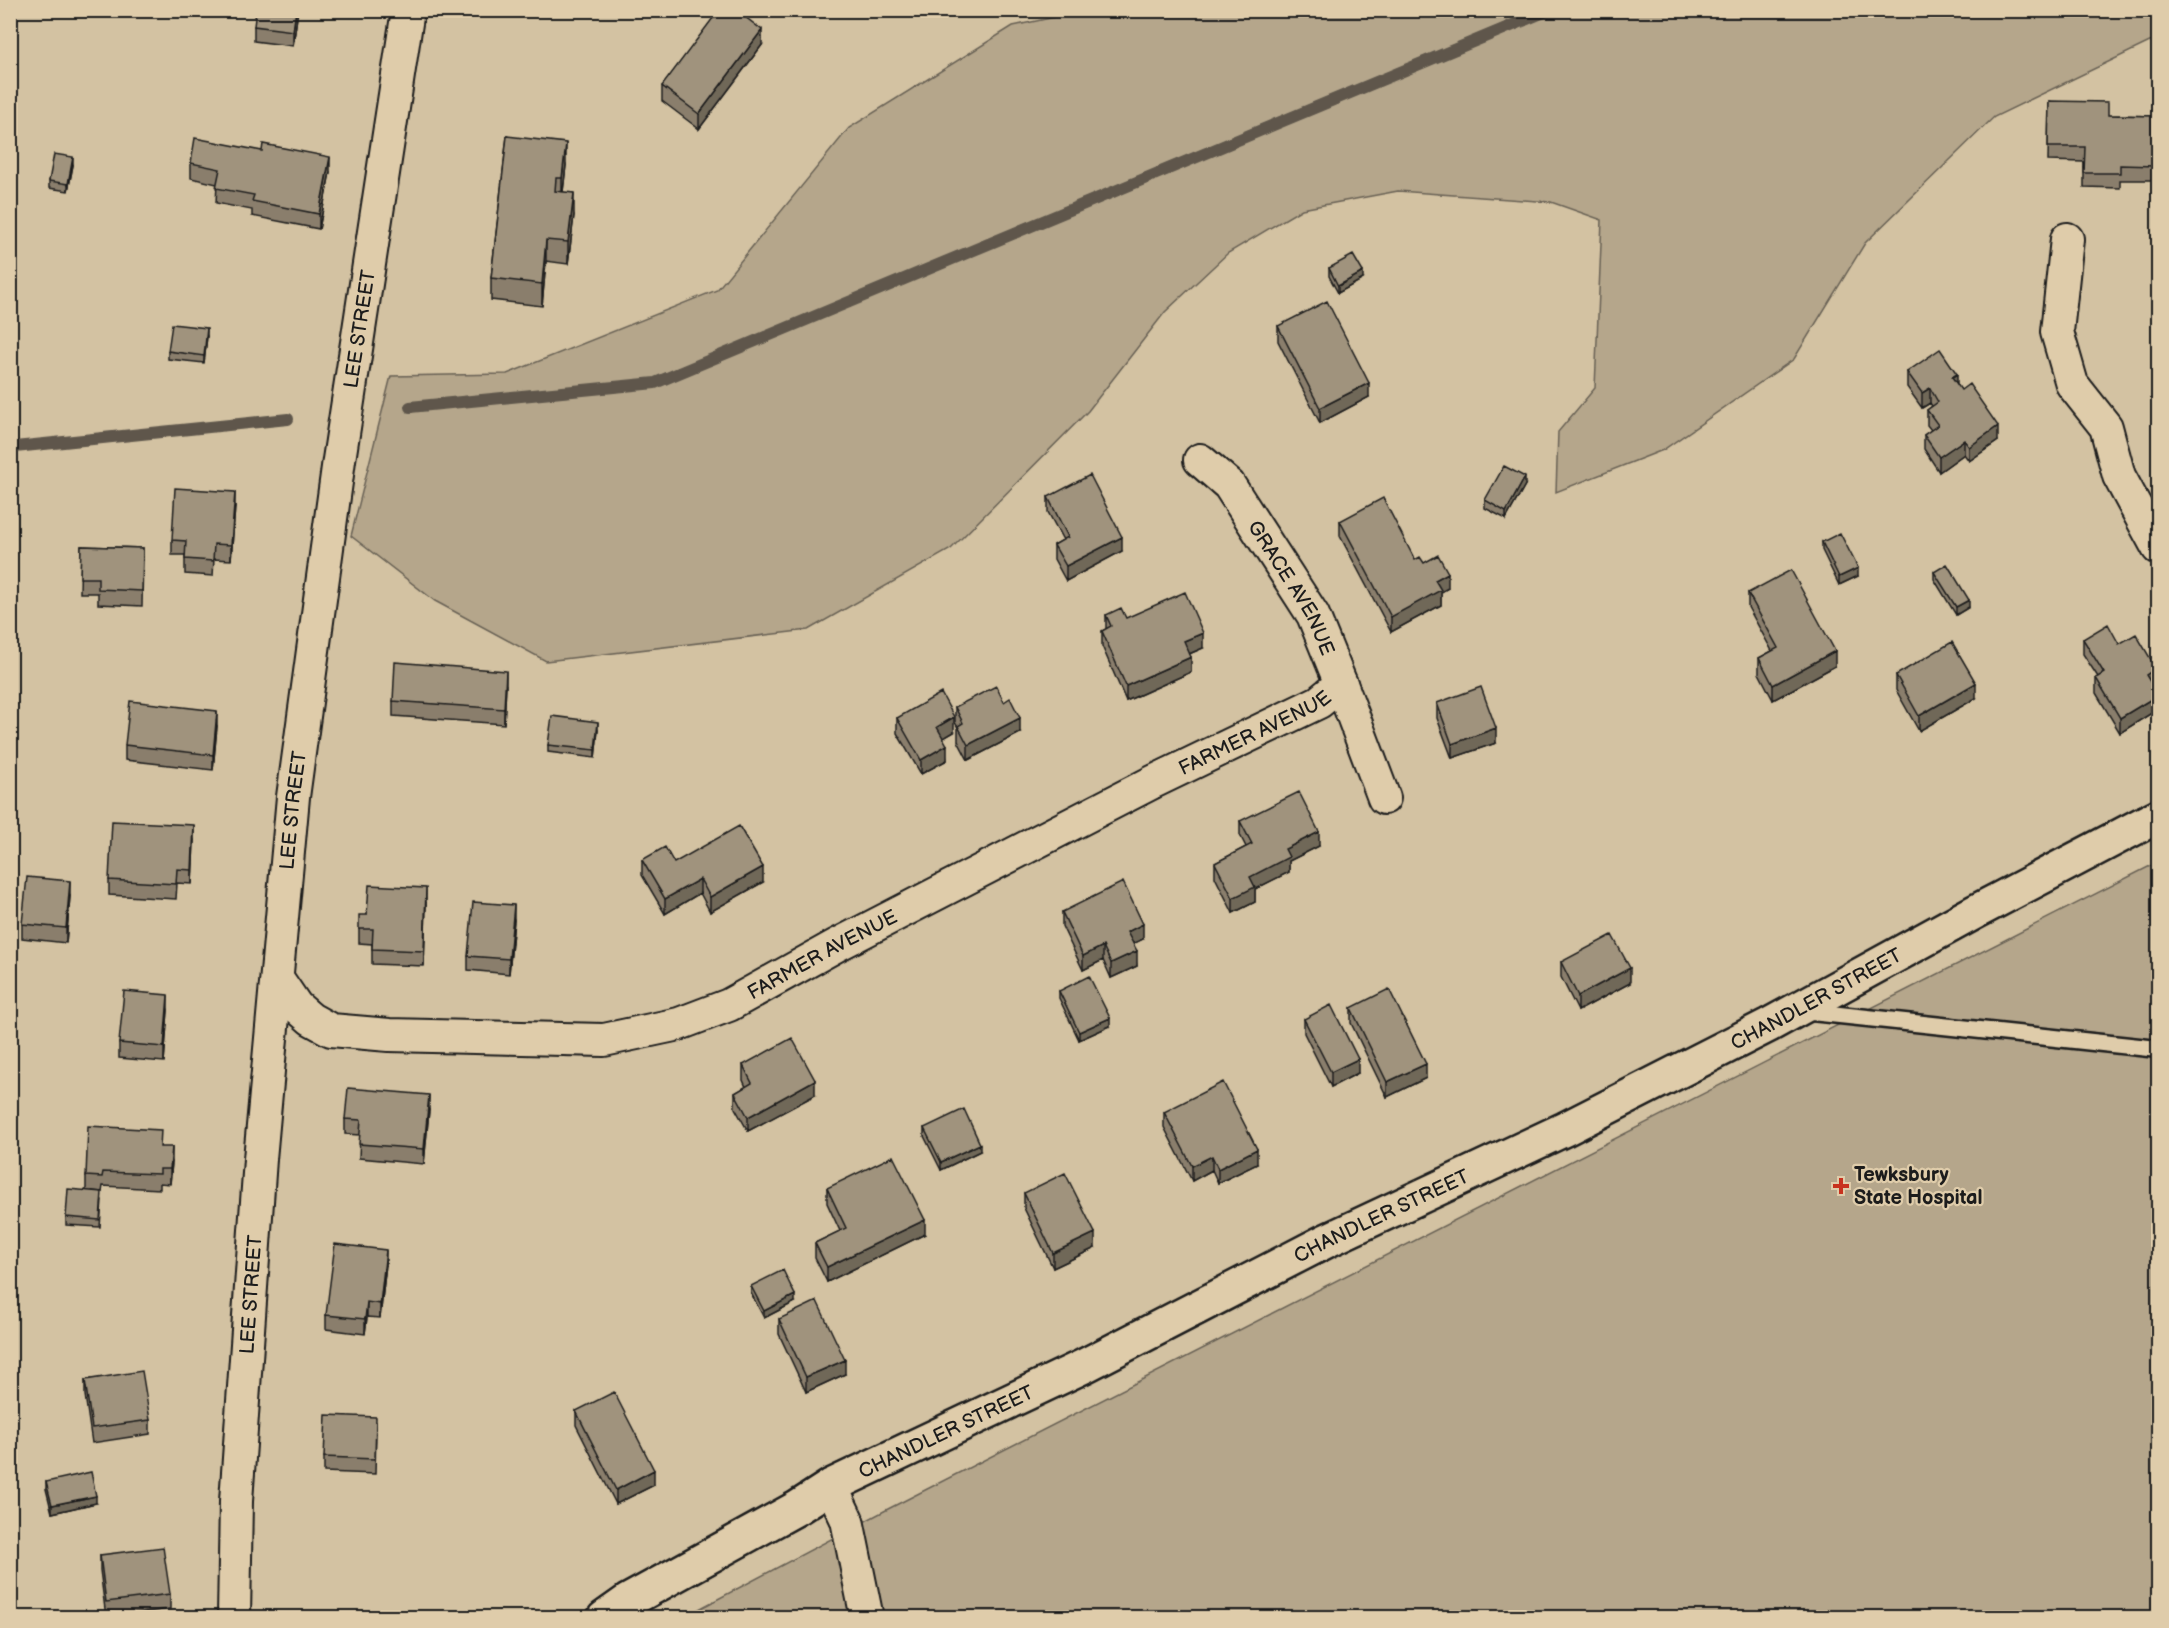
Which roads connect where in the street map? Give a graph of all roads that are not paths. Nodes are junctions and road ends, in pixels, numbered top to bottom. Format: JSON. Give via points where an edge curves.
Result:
{"nodes":[{"id":1,"x":408,"y":10,"type":"edge"},
{"id":2,"x":2067,"y":239,"type":"dead end"},
{"id":3,"x":1200,"y":460,"type":"dead end"},
{"id":4,"x":2158,"y":548,"type":"edge"},
{"id":5,"x":1341,"y":684,"type":"junction"},
{"id":6,"x":1384,"y":798,"type":"dead end"},
{"id":7,"x":2158,"y":816,"type":"edge"},
{"id":8,"x":277,"y":978,"type":"junction"},
{"id":9,"x":1796,"y":1011,"type":"junction"},
{"id":10,"x":2158,"y":1049,"type":"edge"},
{"id":11,"x":831,"y":1486,"type":"junction"},
{"id":12,"x":234,"y":1617,"type":"edge"},
{"id":13,"x":607,"y":1617,"type":"edge"},
{"id":14,"x":867,"y":1617,"type":"edge"}],
"edges":[{"from":1,"to":8,"type":"street","name":"LEE STREET","via":[[293,797]]},
{"from":2,"to":4,"type":"street","via":[[2057,332],[2072,384],[2106,427],[2119,476]]},
{"from":3,"to":5,"type":"street","name":"GRACE AVENUE","via":[[1229,485],[1263,536],[1312,615]]},
{"from":5,"to":6,"type":"street","name":"GRACE AVENUE"},
{"from":5,"to":8,"type":"street","name":"FARMER AVENUE","via":[[1319,702],[1090,815],[729,1005],[679,1024],[604,1040],[331,1030],[296,1006]]},
{"from":7,"to":9,"type":"street","name":"CHANDLER STREET"},
{"from":8,"to":12,"type":"street","name":"LEE STREET","via":[[236,1501]]},
{"from":9,"to":10,"type":"lane"},
{"from":9,"to":11,"type":"street","name":"CHANDLER STREET","via":[[1565,1129],[1326,1240],[1084,1366]]},
{"from":11,"to":13,"type":"street","name":"CHANDLER STREET","via":[[628,1601]]},
{"from":11,"to":14,"type":"street","via":[[847,1520]]}]}
